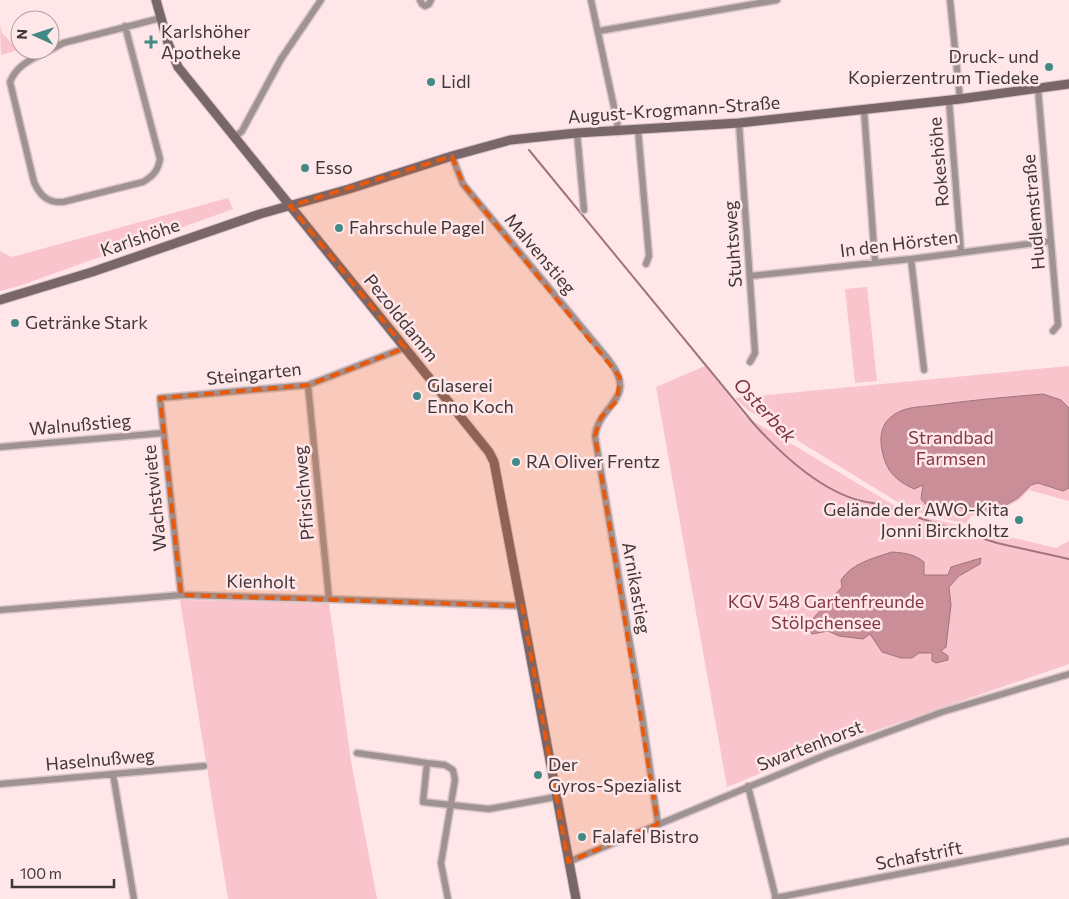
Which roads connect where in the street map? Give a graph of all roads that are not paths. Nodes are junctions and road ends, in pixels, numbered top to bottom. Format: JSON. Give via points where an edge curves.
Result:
{"nodes":[{"id":1,"x":156,"y":0,"type":"edge"},
{"id":2,"x":320,"y":0,"type":"edge"},
{"id":3,"x":420,"y":0,"type":"edge"},
{"id":4,"x":431,"y":0,"type":"edge"},
{"id":5,"x":591,"y":0,"type":"edge"},
{"id":6,"x":777,"y":0,"type":"edge"},
{"id":7,"x":950,"y":0,"type":"edge"},
{"id":8,"x":161,"y":18,"type":"junction"},
{"id":9,"x":125,"y":26,"type":"junction"},
{"id":10,"x":599,"y":31,"type":"junction"},
{"id":11,"x":60,"y":45,"type":"edge"},
{"id":12,"x":29,"y":60,"type":"edge"},
{"id":13,"x":1069,"y":84,"type":"edge"},
{"id":14,"x":1038,"y":88,"type":"junction"},
{"id":15,"x":960,"y":99,"type":"junction"},
{"id":16,"x":949,"y":100,"type":"junction"},
{"id":17,"x":864,"y":110,"type":"junction"},
{"id":18,"x":739,"y":123,"type":"junction"},
{"id":19,"x":638,"y":130,"type":"junction"},
{"id":20,"x":618,"y":132,"type":"junction"},
{"id":21,"x":577,"y":133,"type":"junction"},
{"id":22,"x":235,"y":137,"type":"junction"},
{"id":23,"x":452,"y":156,"type":"junction"},
{"id":24,"x":290,"y":206,"type":"junction"},
{"id":25,"x":584,"y":210,"type":"dead end"},
{"id":26,"x":1051,"y":241,"type":"junction"},
{"id":27,"x":961,"y":252,"type":"junction"},
{"id":28,"x":911,"y":259,"type":"junction"},
{"id":29,"x":875,"y":262,"type":"junction"},
{"id":30,"x":646,"y":264,"type":"dead end"},
{"id":31,"x":750,"y":276,"type":"junction"},
{"id":32,"x":0,"y":300,"type":"edge"},
{"id":33,"x":1053,"y":331,"type":"dead end"},
{"id":34,"x":404,"y":348,"type":"junction"},
{"id":35,"x":750,"y":362,"type":"dead end"},
{"id":36,"x":614,"y":366,"type":"joint"},
{"id":37,"x":924,"y":370,"type":"dead end"},
{"id":38,"x":308,"y":384,"type":"junction"},
{"id":39,"x":160,"y":398,"type":"joint"},
{"id":40,"x":164,"y":433,"type":"junction"},
{"id":41,"x":0,"y":447,"type":"edge"},
{"id":42,"x":181,"y":595,"type":"junction"},
{"id":43,"x":328,"y":598,"type":"junction"},
{"id":44,"x":522,"y":606,"type":"junction"},
{"id":45,"x":0,"y":610,"type":"edge"},
{"id":46,"x":1069,"y":677,"type":"edge"},
{"id":47,"x":357,"y":754,"type":"dead end"},
{"id":48,"x":427,"y":763,"type":"junction"},
{"id":49,"x":204,"y":766,"type":"dead end"},
{"id":50,"x":113,"y":774,"type":"junction"},
{"id":51,"x":0,"y":784,"type":"edge"},
{"id":52,"x":748,"y":786,"type":"junction"},
{"id":53,"x":556,"y":796,"type":"junction"},
{"id":54,"x":451,"y":806,"type":"junction"},
{"id":55,"x":658,"y":824,"type":"junction"},
{"id":56,"x":1069,"y":841,"type":"edge"},
{"id":57,"x":568,"y":862,"type":"junction"},
{"id":58,"x":134,"y":899,"type":"edge"},
{"id":59,"x":448,"y":899,"type":"edge"},
{"id":60,"x":576,"y":899,"type":"edge"},
{"id":61,"x":775,"y":899,"type":"edge"}],
"edges":[{"from":1,"to":8,"type":"main road","name":"Pezolddamm"},
{"from":2,"to":22,"type":"street","via":[[281,58],[242,130]]},
{"from":3,"to":4,"type":"street","via":[[425,6]]},
{"from":5,"to":10,"type":"street"},
{"from":6,"to":10,"type":"street"},
{"from":7,"to":15,"type":"street"},
{"from":8,"to":9,"type":"street"},
{"from":8,"to":22,"type":"main road","name":"Pezolddamm","via":[[178,67]]},
{"from":9,"to":11,"type":"street"},
{"from":9,"to":12,"type":"street","via":[[160,159],[159,168],[143,182],[64,202],[45,199],[38,192],[10,82],[13,73]]},
{"from":10,"to":20,"type":"street"},
{"from":13,"to":14,"type":"main road","name":"August-Krogmann-Straße"},
{"from":14,"to":15,"type":"main road","name":"August-Krogmann-Straße"},
{"from":14,"to":26,"type":"street","name":"Hudlemstraße"},
{"from":15,"to":16,"type":"main road","name":"August-Krogmann-Straße"},
{"from":16,"to":17,"type":"main road","name":"August-Krogmann-Straße"},
{"from":16,"to":27,"type":"street","name":"Rokeshöhe"},
{"from":17,"to":18,"type":"main road","name":"August-Krogmann-Straße"},
{"from":17,"to":29,"type":"street"},
{"from":18,"to":19,"type":"main road","name":"August-Krogmann-Straße"},
{"from":18,"to":31,"type":"street","name":"Stuhtsweg"},
{"from":19,"to":20,"type":"main road","name":"August-Krogmann-Straße"},
{"from":19,"to":30,"type":"street","via":[[649,256]]},
{"from":20,"to":21,"type":"main road","name":"August-Krogmann-Straße"},
{"from":21,"to":23,"type":"main road","name":"August-Krogmann-Straße","via":[[510,140]]},
{"from":21,"to":25,"type":"street"},
{"from":22,"to":24,"type":"main road","name":"Pezolddamm"},
{"from":23,"to":24,"type":"main road","name":"August-Krogmann-Straße"},
{"from":23,"to":36,"type":"street","name":"Malvenstieg","via":[[463,184]]},
{"from":24,"to":32,"type":"main road","name":"Karlshöhe"},
{"from":24,"to":34,"type":"main road","name":"Pezolddamm"},
{"from":26,"to":27,"type":"street","name":"In den Hörsten"},
{"from":26,"to":33,"type":"street","name":"Hudlemstraße","via":[[1058,326]]},
{"from":27,"to":28,"type":"street","name":"In den Hörsten"},
{"from":28,"to":29,"type":"street","name":"In den Hörsten"},
{"from":28,"to":37,"type":"street"},
{"from":29,"to":31,"type":"street","name":"In den Hörsten"},
{"from":31,"to":35,"type":"street","name":"Stuhtsweg","via":[[755,353]]},
{"from":34,"to":38,"type":"street","name":"Steingarten"},
{"from":34,"to":44,"type":"main road","name":"Pezolddamm","via":[[494,462]]},
{"from":36,"to":55,"type":"street","name":"Arnikastieg","via":[[620,377],[620,390],[617,400],[596,427],[595,436]]},
{"from":38,"to":39,"type":"street","name":"Steingarten"},
{"from":38,"to":43,"type":"street","name":"Pfirsichweg"},
{"from":39,"to":40,"type":"street","name":"Wachstwiete"},
{"from":40,"to":41,"type":"street","name":"Walnußstieg"},
{"from":40,"to":42,"type":"street","name":"Wachstwiete"},
{"from":42,"to":43,"type":"street","name":"Kienholt"},
{"from":42,"to":45,"type":"street","name":"Kienholt"},
{"from":43,"to":44,"type":"street","name":"Kienholt"},
{"from":44,"to":53,"type":"main road","name":"Pezolddamm"},
{"from":46,"to":52,"type":"street","name":"Swartenhorst","via":[[942,712]]},
{"from":47,"to":48,"type":"street"},
{"from":48,"to":54,"type":"street","via":[[445,765],[453,770],[455,780]]},
{"from":48,"to":54,"type":"street","via":[[422,802]]},
{"from":49,"to":50,"type":"street","name":"Haselnußweg"},
{"from":50,"to":51,"type":"street","name":"Haselnußweg"},
{"from":50,"to":58,"type":"street"},
{"from":52,"to":55,"type":"street","name":"Swartenhorst"},
{"from":52,"to":61,"type":"street"},
{"from":53,"to":54,"type":"street","via":[[489,809]]},
{"from":53,"to":57,"type":"main road","name":"Pezolddamm"},
{"from":54,"to":59,"type":"street","via":[[441,863]]},
{"from":55,"to":57,"type":"street","name":"Swartenhorst"},
{"from":56,"to":61,"type":"street","name":"Schafstrift"},
{"from":57,"to":60,"type":"main road","name":"Pezolddamm"}]}
